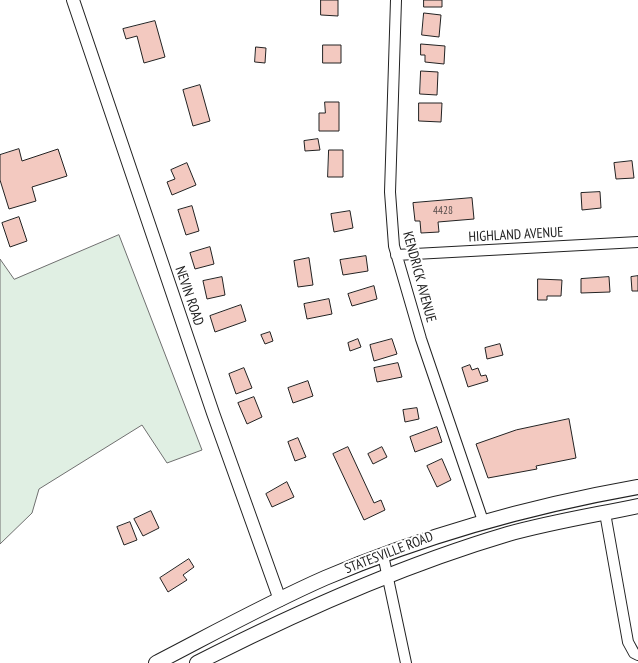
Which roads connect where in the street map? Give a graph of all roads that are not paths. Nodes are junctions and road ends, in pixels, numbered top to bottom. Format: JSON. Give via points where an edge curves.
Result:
{"nodes":[{"id":1,"x":73,"y":0,"type":"edge"},
{"id":2,"x":396,"y":0,"type":"edge"},
{"id":3,"x":638,"y":242,"type":"edge"},
{"id":4,"x":396,"y":254,"type":"junction"},
{"id":5,"x":638,"y":487,"type":"edge"},
{"id":6,"x":638,"y":506,"type":"edge"},
{"id":7,"x":605,"y":513,"type":"junction"},
{"id":8,"x":482,"y":521,"type":"junction"},
{"id":9,"x":383,"y":555,"type":"junction"},
{"id":10,"x":388,"y":575,"type":"junction"},
{"id":11,"x":280,"y":600,"type":"junction"},
{"id":12,"x":638,"y":655,"type":"edge"},
{"id":13,"x":156,"y":663,"type":"edge"},
{"id":14,"x":197,"y":663,"type":"edge"},
{"id":15,"x":406,"y":663,"type":"edge"}],
"edges":[{"from":1,"to":11,"type":"street","name":"NEVIN ROAD"},
{"from":2,"to":4,"type":"street","name":"KENDRICK AVENUE","via":[[390,192]]},
{"from":3,"to":4,"type":"street","name":"HIGHLAND AVENUE"},
{"from":4,"to":8,"type":"street","name":"KENDRICK AVENUE"},
{"from":5,"to":8,"type":"main road","name":"STATESVILLE ROAD"},
{"from":6,"to":7,"type":"main road","name":"STATESVILLE ROAD"},
{"from":7,"to":10,"type":"main road","name":"STATESVILLE ROAD","via":[[511,533]]},
{"from":7,"to":12,"type":"street","via":[[628,642]]},
{"from":8,"to":9,"type":"main road","name":"STATESVILLE ROAD"},
{"from":9,"to":10,"type":"street"},
{"from":9,"to":11,"type":"main road","name":"STATESVILLE ROAD","via":[[324,578]]},
{"from":10,"to":14,"type":"main road","name":"STATESVILLE ROAD","via":[[269,626]]},
{"from":10,"to":15,"type":"street"},
{"from":11,"to":13,"type":"main road","name":"STATESVILLE ROAD"}]}
